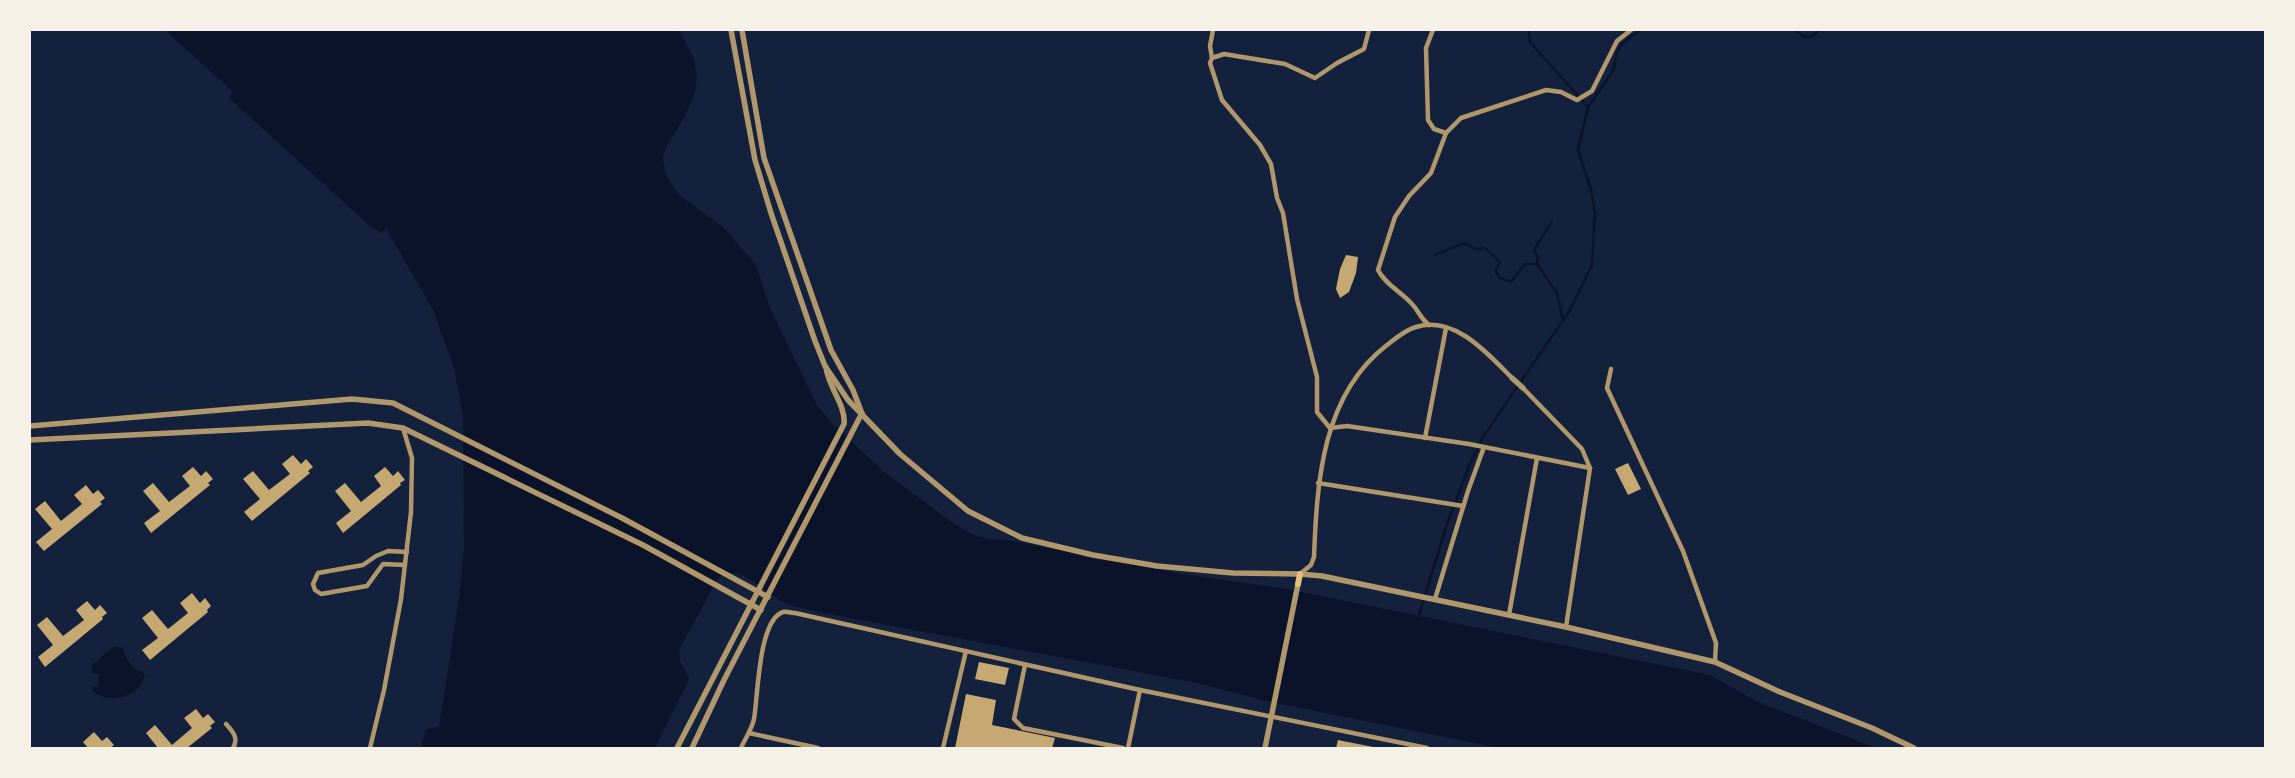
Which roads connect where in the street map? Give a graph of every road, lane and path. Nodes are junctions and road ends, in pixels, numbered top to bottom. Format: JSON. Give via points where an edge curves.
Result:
{"nodes":[{"id":1,"x":730,"y":30,"type":"edge"},
{"id":2,"x":742,"y":30,"type":"edge"},
{"id":3,"x":1214,"y":30,"type":"edge"},
{"id":4,"x":1369,"y":30,"type":"edge"},
{"id":5,"x":1433,"y":30,"type":"edge"},
{"id":6,"x":1632,"y":30,"type":"edge"},
{"id":7,"x":1212,"y":58,"type":"junction"},
{"id":8,"x":1446,"y":133,"type":"junction"},
{"id":9,"x":1429,"y":325,"type":"junction"},
{"id":10,"x":1446,"y":328,"type":"junction"},
{"id":11,"x":825,"y":366,"type":"junction"},
{"id":12,"x":1611,"y":369,"type":"dead end"},
{"id":13,"x":1512,"y":378,"type":"joint"},
{"id":14,"x":1523,"y":388,"type":"joint"},
{"id":15,"x":862,"y":413,"type":"junction"},
{"id":16,"x":30,"y":426,"type":"edge"},
{"id":17,"x":403,"y":428,"type":"junction"},
{"id":18,"x":1330,"y":428,"type":"junction"},
{"id":19,"x":1425,"y":438,"type":"junction"},
{"id":20,"x":30,"y":440,"type":"edge"},
{"id":21,"x":1484,"y":448,"type":"junction"},
{"id":22,"x":1537,"y":458,"type":"junction"},
{"id":23,"x":1590,"y":468,"type":"junction"},
{"id":24,"x":1318,"y":483,"type":"junction"},
{"id":25,"x":1463,"y":506,"type":"junction"},
{"id":26,"x":407,"y":552,"type":"junction"},
{"id":27,"x":405,"y":565,"type":"junction"},
{"id":28,"x":1300,"y":574,"type":"junction"},
{"id":29,"x":1298,"y":584,"type":"joint"},
{"id":30,"x":758,"y":591,"type":"junction"},
{"id":31,"x":768,"y":597,"type":"junction"},
{"id":32,"x":1435,"y":599,"type":"junction"},
{"id":33,"x":752,"y":604,"type":"junction"},
{"id":34,"x":761,"y":610,"type":"junction"},
{"id":35,"x":1509,"y":615,"type":"junction"},
{"id":36,"x":1566,"y":626,"type":"junction"},
{"id":37,"x":966,"y":651,"type":"junction"},
{"id":38,"x":1715,"y":662,"type":"junction"},
{"id":39,"x":1025,"y":665,"type":"junction"},
{"id":40,"x":1140,"y":690,"type":"junction"},
{"id":41,"x":1272,"y":716,"type":"junction"},
{"id":42,"x":226,"y":724,"type":"dead end"},
{"id":43,"x":749,"y":733,"type":"junction"},
{"id":44,"x":233,"y":748,"type":"edge"},
{"id":45,"x":370,"y":748,"type":"edge"},
{"id":46,"x":677,"y":748,"type":"edge"},
{"id":47,"x":692,"y":748,"type":"edge"},
{"id":48,"x":741,"y":748,"type":"edge"},
{"id":49,"x":818,"y":748,"type":"edge"},
{"id":50,"x":943,"y":748,"type":"edge"},
{"id":51,"x":1124,"y":748,"type":"edge"},
{"id":52,"x":1128,"y":748,"type":"edge"},
{"id":53,"x":1265,"y":748,"type":"edge"},
{"id":54,"x":1427,"y":748,"type":"edge"},
{"id":55,"x":1914,"y":748,"type":"edge"}],
"edges":[{"from":1,"to":11,"type":"street","via":[[755,160]]},
{"from":2,"to":15,"type":"street","via":[[764,158],[831,350]]},
{"from":3,"to":7,"type":"street","via":[[1210,46]]},
{"from":4,"to":7,"type":"street","via":[[1364,49],[1315,78],[1285,64],[1224,54]]},
{"from":5,"to":8,"type":"street","via":[[1426,48],[1428,120],[1434,129]]},
{"from":6,"to":8,"type":"street","via":[[1617,41],[1592,91],[1577,100],[1561,92],[1546,90],[1461,118]]},
{"from":7,"to":18,"type":"street","via":[[1210,63],[1222,100],[1260,145],[1271,164],[1283,213],[1297,299],[1318,377],[1317,412]]},
{"from":8,"to":9,"type":"street","via":[[1432,173],[1409,196],[1395,217],[1378,270],[1382,278],[1414,306],[1420,318]]},
{"from":9,"to":10,"type":"street"},
{"from":9,"to":18,"type":"street","via":[[1401,334],[1378,352],[1355,377]]},
{"from":10,"to":13,"type":"street","via":[[1473,341]]},
{"from":10,"to":19,"type":"street"},
{"from":11,"to":15,"type":"street","via":[[848,400]]},
{"from":11,"to":30,"type":"street","via":[[845,422]]},
{"from":12,"to":38,"type":"street","via":[[1607,388],[1683,551],[1716,643]]},
{"from":13,"to":14,"type":"street"},
{"from":14,"to":23,"type":"street","via":[[1582,449]]},
{"from":15,"to":28,"type":"street","via":[[900,454],[968,512],[1022,538],[1157,566],[1233,573]]},
{"from":15,"to":31,"type":"street"},
{"from":16,"to":30,"type":"street","via":[[352,399],[393,404],[622,518]]},
{"from":17,"to":20,"type":"street","via":[[368,423]]},
{"from":17,"to":26,"type":"street","via":[[412,458],[412,512]]},
{"from":17,"to":33,"type":"street","via":[[643,545]]},
{"from":18,"to":19,"type":"street","via":[[1348,426]]},
{"from":18,"to":24,"type":"street"},
{"from":19,"to":21,"type":"street"},
{"from":21,"to":22,"type":"street"},
{"from":21,"to":25,"type":"street"},
{"from":22,"to":23,"type":"street"},
{"from":22,"to":35,"type":"street"},
{"from":23,"to":36,"type":"street"},
{"from":24,"to":25,"type":"street"},
{"from":24,"to":28,"type":"street","via":[[1314,557],[1311,565]]},
{"from":25,"to":32,"type":"street"},
{"from":26,"to":27,"type":"street"},
{"from":26,"to":27,"type":"street","via":[[388,551],[363,565],[318,573],[313,584],[321,594],[367,586],[383,564]]},
{"from":27,"to":45,"type":"street","via":[[384,690]]},
{"from":28,"to":29,"type":"main road"},
{"from":28,"to":32,"type":"street"},
{"from":29,"to":41,"type":"street"},
{"from":30,"to":31,"type":"street"},
{"from":30,"to":33,"type":"street"},
{"from":31,"to":34,"type":"street"},
{"from":32,"to":35,"type":"street"},
{"from":33,"to":34,"type":"street"},
{"from":33,"to":46,"type":"street"},
{"from":34,"to":47,"type":"street"},
{"from":35,"to":36,"type":"street"},
{"from":36,"to":38,"type":"street"},
{"from":37,"to":39,"type":"street"},
{"from":37,"to":43,"type":"street","via":[[783,612],[775,618],[765,642],[754,722]]},
{"from":37,"to":50,"type":"street"},
{"from":38,"to":55,"type":"street"},
{"from":39,"to":40,"type":"street"},
{"from":39,"to":51,"type":"street","via":[[1014,719],[1023,728]]},
{"from":40,"to":41,"type":"street"},
{"from":40,"to":52,"type":"street"},
{"from":41,"to":53,"type":"street"},
{"from":41,"to":54,"type":"street"},
{"from":42,"to":44,"type":"street","via":[[235,734]]},
{"from":43,"to":48,"type":"street"},
{"from":43,"to":49,"type":"street"}]}
